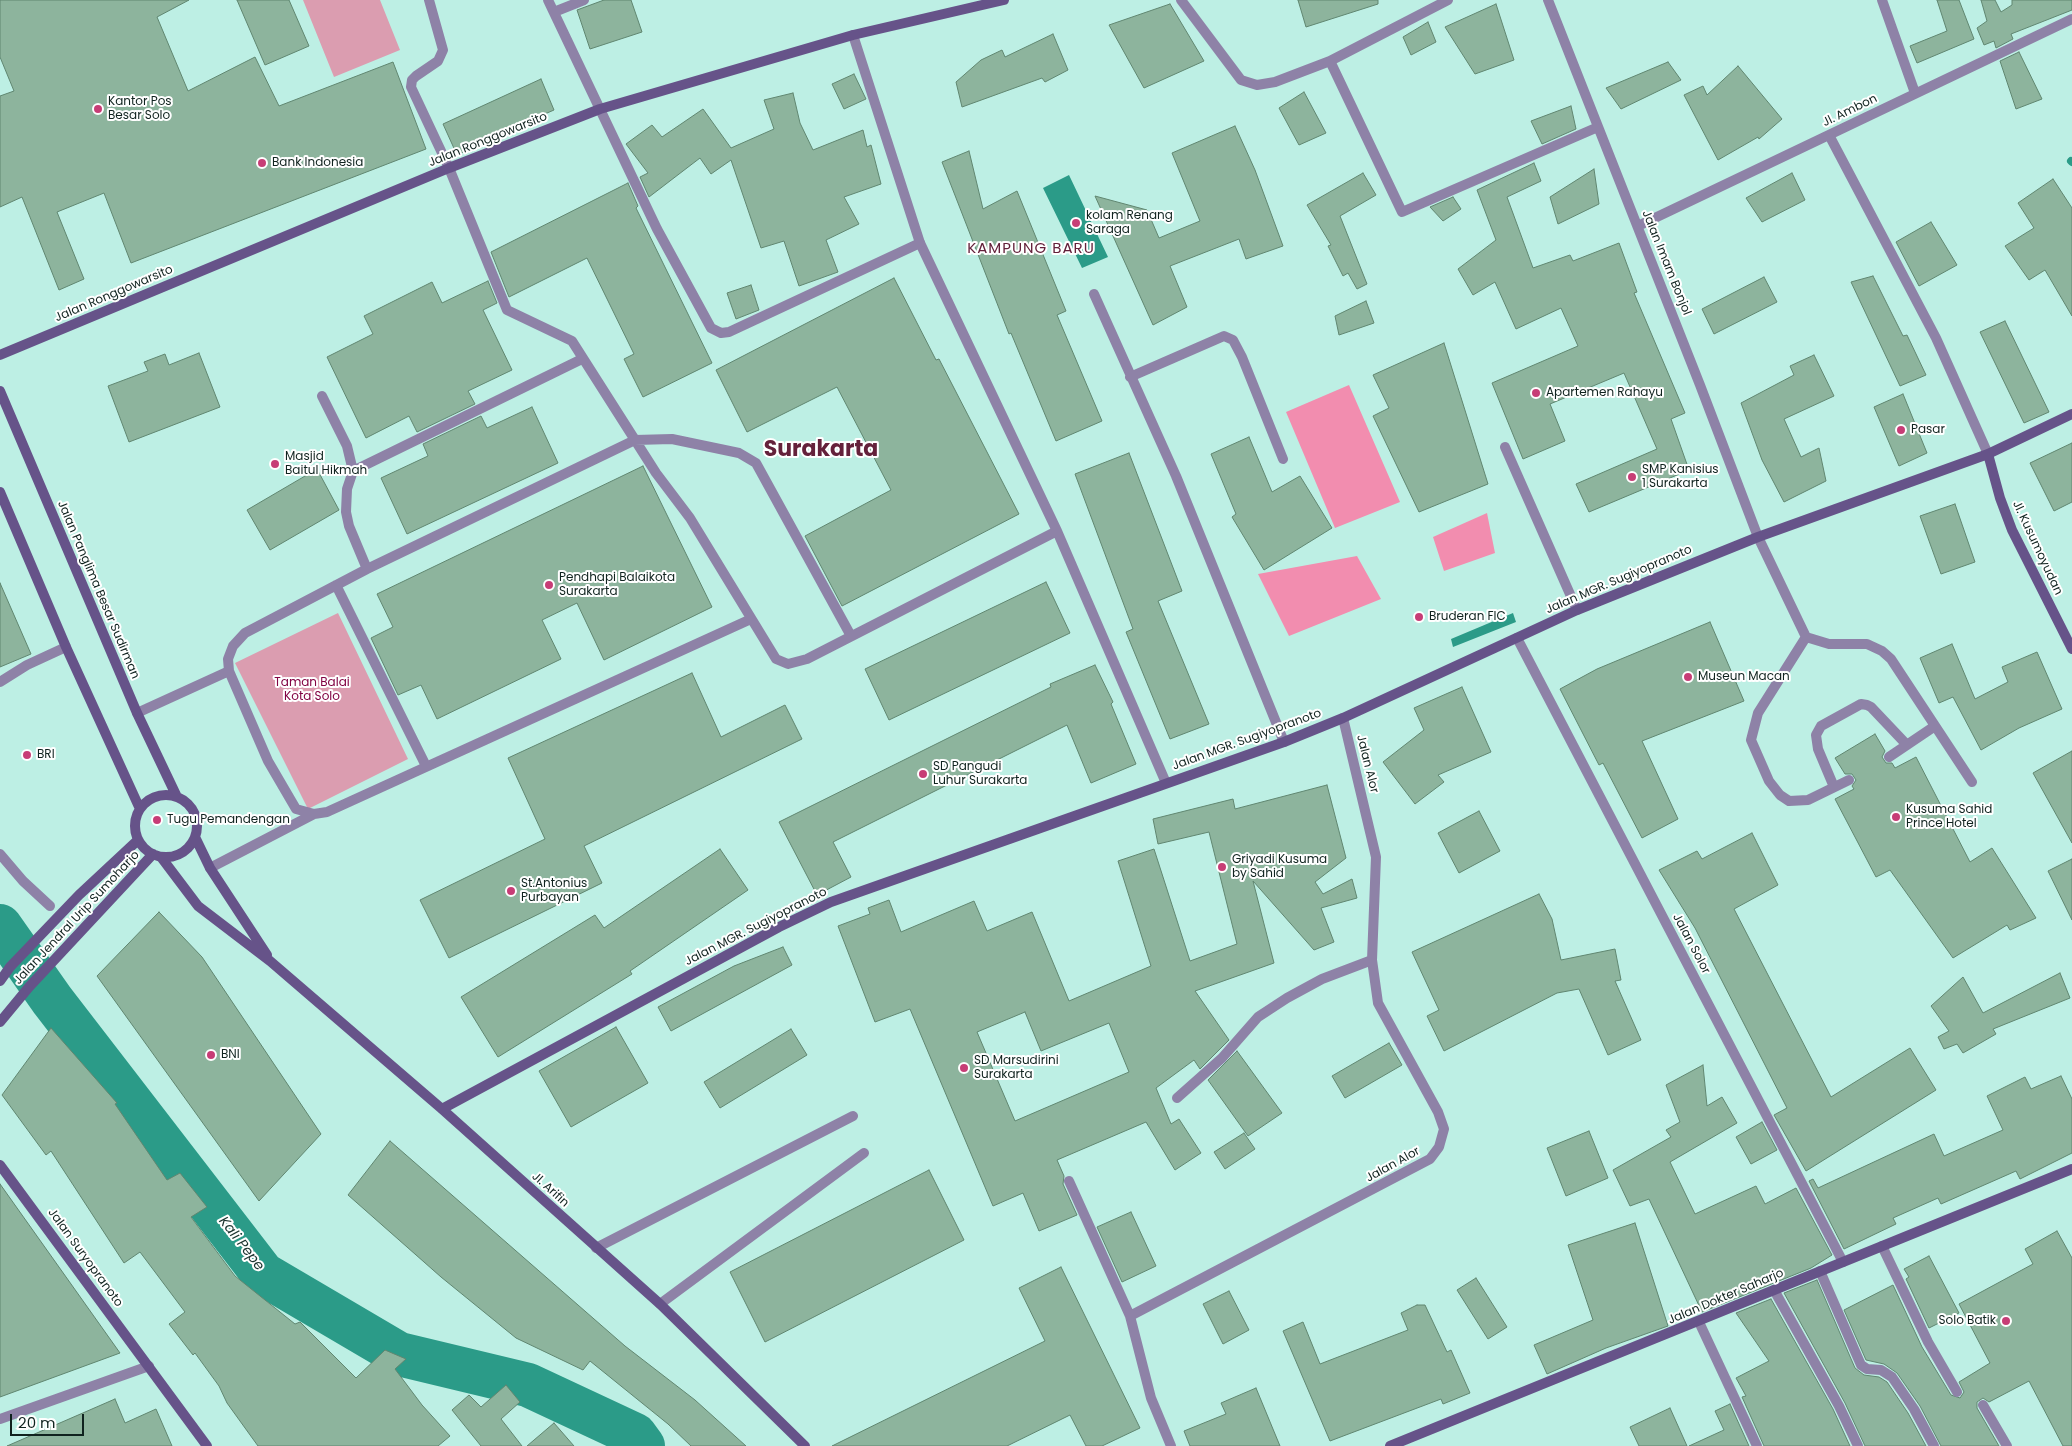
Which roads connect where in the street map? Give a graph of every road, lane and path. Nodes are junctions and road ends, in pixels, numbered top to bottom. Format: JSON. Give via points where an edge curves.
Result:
{"nodes":[{"id":1,"x":429,"y":0,"type":"edge"},
{"id":2,"x":548,"y":0,"type":"edge"},
{"id":3,"x":584,"y":0,"type":"edge"},
{"id":4,"x":1004,"y":0,"type":"edge"},
{"id":5,"x":1181,"y":0,"type":"edge"},
{"id":6,"x":1448,"y":0,"type":"edge"},
{"id":7,"x":1548,"y":0,"type":"edge"},
{"id":8,"x":1882,"y":0,"type":"edge"},
{"id":9,"x":554,"y":12,"type":"junction"},
{"id":10,"x":2072,"y":19,"type":"edge"},
{"id":11,"x":853,"y":35,"type":"junction"},
{"id":12,"x":1330,"y":61,"type":"junction"},
{"id":13,"x":1915,"y":93,"type":"junction"},
{"id":14,"x":600,"y":109,"type":"junction"},
{"id":15,"x":1598,"y":127,"type":"junction"},
{"id":16,"x":1829,"y":135,"type":"junction"},
{"id":17,"x":449,"y":168,"type":"junction"},
{"id":18,"x":1638,"y":226,"type":"junction"},
{"id":19,"x":920,"y":243,"type":"junction"},
{"id":20,"x":1094,"y":294,"type":"dead end"},
{"id":21,"x":0,"y":355,"type":"edge"},
{"id":22,"x":582,"y":359,"type":"junction"},
{"id":23,"x":1130,"y":377,"type":"junction"},
{"id":24,"x":0,"y":391,"type":"edge"},
{"id":25,"x":322,"y":396,"type":"dead end"},
{"id":26,"x":2072,"y":414,"type":"edge"},
{"id":27,"x":635,"y":440,"type":"junction"},
{"id":28,"x":1505,"y":447,"type":"dead end"},
{"id":29,"x":1988,"y":454,"type":"junction"},
{"id":30,"x":1283,"y":459,"type":"dead end"},
{"id":31,"x":354,"y":471,"type":"junction"},
{"id":32,"x":0,"y":492,"type":"edge"},
{"id":33,"x":1057,"y":531,"type":"junction"},
{"id":34,"x":1758,"y":536,"type":"junction"},
{"id":35,"x":367,"y":569,"type":"junction"},
{"id":36,"x":336,"y":585,"type":"junction"},
{"id":37,"x":1577,"y":610,"type":"junction"},
{"id":38,"x":751,"y":619,"type":"junction"},
{"id":39,"x":851,"y":636,"type":"junction"},
{"id":40,"x":1806,"y":637,"type":"junction"},
{"id":41,"x":1516,"y":638,"type":"junction"},
{"id":42,"x":66,"y":647,"type":"junction"},
{"id":43,"x":2072,"y":648,"type":"edge"},
{"id":44,"x":229,"y":671,"type":"junction"},
{"id":45,"x":0,"y":682,"type":"edge"},
{"id":46,"x":137,"y":713,"type":"junction"},
{"id":47,"x":1343,"y":718,"type":"junction"},
{"id":48,"x":1935,"y":726,"type":"junction"},
{"id":49,"x":1284,"y":742,"type":"junction"},
{"id":50,"x":1907,"y":744,"type":"junction"},
{"id":51,"x":1889,"y":757,"type":"dead end"},
{"id":52,"x":426,"y":766,"type":"junction"},
{"id":53,"x":1849,"y":780,"type":"dead end"},
{"id":54,"x":1972,"y":782,"type":"dead end"},
{"id":55,"x":1166,"y":783,"type":"junction"},
{"id":56,"x":1834,"y":787,"type":"junction"},
{"id":57,"x":177,"y":797,"type":"junction"},
{"id":58,"x":140,"y":809,"type":"junction"},
{"id":59,"x":314,"y":814,"type":"junction"},
{"id":60,"x":195,"y":837,"type":"junction"},
{"id":61,"x":138,"y":840,"type":"junction"},
{"id":62,"x":0,"y":854,"type":"edge"},
{"id":63,"x":157,"y":855,"type":"junction"},
{"id":64,"x":210,"y":868,"type":"junction"},
{"id":65,"x":50,"y":906,"type":"dead end"},
{"id":66,"x":270,"y":960,"type":"junction"},
{"id":67,"x":1372,"y":960,"type":"junction"},
{"id":68,"x":0,"y":980,"type":"edge"},
{"id":69,"x":0,"y":1022,"type":"edge"},
{"id":70,"x":1177,"y":1098,"type":"dead end"},
{"id":71,"x":442,"y":1109,"type":"junction"},
{"id":72,"x":853,"y":1116,"type":"dead end"},
{"id":73,"x":864,"y":1153,"type":"dead end"},
{"id":74,"x":0,"y":1165,"type":"edge"},
{"id":75,"x":2072,"y":1169,"type":"edge"},
{"id":76,"x":1069,"y":1181,"type":"dead end"},
{"id":77,"x":1882,"y":1246,"type":"junction"},
{"id":78,"x":596,"y":1248,"type":"junction"},
{"id":79,"x":1843,"y":1262,"type":"junction"},
{"id":80,"x":1820,"y":1271,"type":"junction"},
{"id":81,"x":1774,"y":1290,"type":"junction"},
{"id":82,"x":660,"y":1304,"type":"junction"},
{"id":83,"x":1130,"y":1316,"type":"junction"},
{"id":84,"x":1699,"y":1322,"type":"junction"},
{"id":85,"x":149,"y":1366,"type":"junction"},
{"id":86,"x":1956,"y":1392,"type":"dead end"},
{"id":87,"x":1983,"y":1404,"type":"dead end"},
{"id":88,"x":0,"y":1419,"type":"edge"},
{"id":89,"x":207,"y":1446,"type":"edge"},
{"id":90,"x":806,"y":1446,"type":"edge"},
{"id":91,"x":1172,"y":1446,"type":"edge"},
{"id":92,"x":1390,"y":1446,"type":"edge"},
{"id":93,"x":1757,"y":1446,"type":"edge"},
{"id":94,"x":1858,"y":1446,"type":"edge"},
{"id":95,"x":1934,"y":1446,"type":"edge"},
{"id":96,"x":2007,"y":1446,"type":"edge"}],
"edges":[{"from":1,"to":17,"type":"street","via":[[443,50],[438,61],[412,80],[412,86]]},
{"from":2,"to":9,"type":"street"},
{"from":3,"to":9,"type":"street"},
{"from":4,"to":11,"type":"main road","name":"Jalan Ronggowarsito"},
{"from":5,"to":12,"type":"street","via":[[1241,80],[1257,85],[1275,82]]},
{"from":6,"to":12,"type":"street"},
{"from":7,"to":15,"type":"street","name":"Jalan Imam Bonjol"},
{"from":8,"to":13,"type":"street"},
{"from":9,"to":14,"type":"street"},
{"from":10,"to":13,"type":"street","name":"Jl. Ambon"},
{"from":11,"to":14,"type":"main road","name":"Jalan Ronggowarsito"},
{"from":11,"to":19,"type":"street"},
{"from":12,"to":15,"type":"street","via":[[1402,212]]},
{"from":13,"to":16,"type":"street","name":"Jl. Ambon"},
{"from":14,"to":17,"type":"main road","name":"Jalan Ronggowarsito"},
{"from":14,"to":19,"type":"street","via":[[658,229],[715,331],[729,332]]},
{"from":15,"to":18,"type":"street","name":"Jalan Imam Bonjol"},
{"from":16,"to":18,"type":"street","name":"Jl. Ambon"},
{"from":16,"to":29,"type":"street","via":[[1936,338]]},
{"from":17,"to":21,"type":"main road","name":"Jalan Ronggowarsito"},
{"from":17,"to":22,"type":"street","via":[[507,310],[572,341]]},
{"from":18,"to":34,"type":"street","name":"Jalan Imam Bonjol"},
{"from":19,"to":33,"type":"street"},
{"from":20,"to":23,"type":"street"},
{"from":22,"to":27,"type":"street"},
{"from":22,"to":31,"type":"street"},
{"from":23,"to":30,"type":"street","via":[[1224,336],[1233,340]]},
{"from":23,"to":49,"type":"street","via":[[1176,476]]},
{"from":24,"to":46,"type":"main road","name":"Jalan Panglima Besar Sudirman"},
{"from":25,"to":31,"type":"street","via":[[341,432]]},
{"from":26,"to":29,"type":"main road","name":"Jalan MGR. Sugiyopranoto"},
{"from":27,"to":35,"type":"street"},
{"from":27,"to":38,"type":"street","via":[[690,518]]},
{"from":27,"to":39,"type":"street","via":[[672,439],[700,444],[739,453],[756,463]]},
{"from":28,"to":37,"type":"street"},
{"from":29,"to":34,"type":"main road","name":"Jalan MGR. Sugiyopranoto"},
{"from":29,"to":43,"type":"main road","name":"Jl. Kusumoyudan","via":[[2012,530]]},
{"from":31,"to":35,"type":"street","via":[[347,489],[346,512]]},
{"from":32,"to":42,"type":"main road"},
{"from":33,"to":39,"type":"street"},
{"from":33,"to":55,"type":"street"},
{"from":34,"to":37,"type":"main road","name":"Jalan MGR. Sugiyopranoto"},
{"from":34,"to":40,"type":"street","name":"Jalan Imam Bonjol"},
{"from":35,"to":36,"type":"street"},
{"from":36,"to":44,"type":"street","via":[[245,634],[233,646],[228,658]]},
{"from":36,"to":52,"type":"street"},
{"from":37,"to":41,"type":"main road","name":"Jalan MGR. Sugiyopranoto"},
{"from":38,"to":39,"type":"street","via":[[772,654],[780,662],[788,664],[807,659]]},
{"from":38,"to":52,"type":"street"},
{"from":40,"to":48,"type":"street","via":[[1829,644],[1867,644],[1882,651]]},
{"from":40,"to":56,"type":"street","via":[[1758,713],[1751,740],[1769,781],[1789,801],[1808,800]]},
{"from":41,"to":47,"type":"main road","name":"Jalan MGR. Sugiyopranoto"},
{"from":41,"to":79,"type":"street","name":"Jalan Solor"},
{"from":42,"to":45,"type":"street"},
{"from":42,"to":58,"type":"main road"},
{"from":44,"to":46,"type":"street"},
{"from":44,"to":59,"type":"street","via":[[288,799],[296,809]]},
{"from":46,"to":57,"type":"main road","name":"Jalan Panglima Besar Sudirman"},
{"from":47,"to":49,"type":"main road","name":"Jalan MGR. Sugiyopranoto"},
{"from":47,"to":67,"type":"street","name":"Jalan Alor","via":[[1376,857]]},
{"from":48,"to":50,"type":"street"},
{"from":48,"to":54,"type":"street"},
{"from":49,"to":55,"type":"main road","name":"Jalan MGR. Sugiyopranoto"},
{"from":50,"to":51,"type":"street"},
{"from":50,"to":56,"type":"street","via":[[1867,705],[1861,704],[1821,726],[1816,735],[1818,749]]},
{"from":52,"to":59,"type":"street","via":[[327,812]]},
{"from":53,"to":56,"type":"street"},
{"from":55,"to":71,"type":"main road","name":"Jalan MGR. Sugiyopranoto","via":[[807,912]]},
{"from":57,"to":58,"type":"main road","via":[[157,796]]},
{"from":57,"to":60,"type":"main road","via":[[192,809],[196,818]]},
{"from":58,"to":61,"type":"main road","via":[[135,830]]},
{"from":59,"to":64,"type":"street"},
{"from":60,"to":63,"type":"main road","via":[[182,853]]},
{"from":60,"to":64,"type":"main road"},
{"from":61,"to":63,"type":"main road"},
{"from":61,"to":68,"type":"main road","via":[[79,895]]},
{"from":62,"to":65,"type":"street"},
{"from":63,"to":66,"type":"main road","via":[[198,906]]},
{"from":63,"to":69,"type":"main road","name":"Jalan Jendral Urip Sumoharjo","via":[[29,987]]},
{"from":64,"to":66,"type":"main road"},
{"from":66,"to":71,"type":"main road","name":"Jl. Arifin"},
{"from":67,"to":70,"type":"street","via":[[1322,979],[1258,1017],[1222,1058]]},
{"from":67,"to":83,"type":"street","name":"Jalan Alor","via":[[1378,1003],[1438,1112],[1444,1129],[1439,1147],[1430,1159],[1406,1174]]},
{"from":71,"to":78,"type":"main road","name":"Jl. Arifin"},
{"from":72,"to":78,"type":"street"},
{"from":73,"to":82,"type":"street"},
{"from":74,"to":85,"type":"main road","name":"Jalan Suryopranoto"},
{"from":75,"to":77,"type":"main road","name":"Jalan Dokter Saharjo"},
{"from":76,"to":83,"type":"street"},
{"from":77,"to":79,"type":"main road","name":"Jalan Dokter Saharjo"},
{"from":77,"to":86,"type":"street"},
{"from":78,"to":82,"type":"main road","name":"Jl. Arifin"},
{"from":79,"to":80,"type":"main road","name":"Jalan Dokter Saharjo"},
{"from":80,"to":81,"type":"main road","name":"Jalan Dokter Saharjo"},
{"from":80,"to":95,"type":"street","via":[[1861,1365],[1867,1370],[1881,1370],[1892,1377]]},
{"from":81,"to":84,"type":"main road","name":"Jalan Dokter Saharjo"},
{"from":81,"to":94,"type":"street"},
{"from":82,"to":90,"type":"main road","name":"Jl. Arifin"},
{"from":83,"to":91,"type":"street","via":[[1151,1398]]},
{"from":84,"to":92,"type":"main road","name":"Jalan Dokter Saharjo"},
{"from":84,"to":93,"type":"street"},
{"from":85,"to":88,"type":"street"},
{"from":85,"to":89,"type":"main road","name":"Jalan Suryopranoto"},
{"from":87,"to":96,"type":"street"}]}
